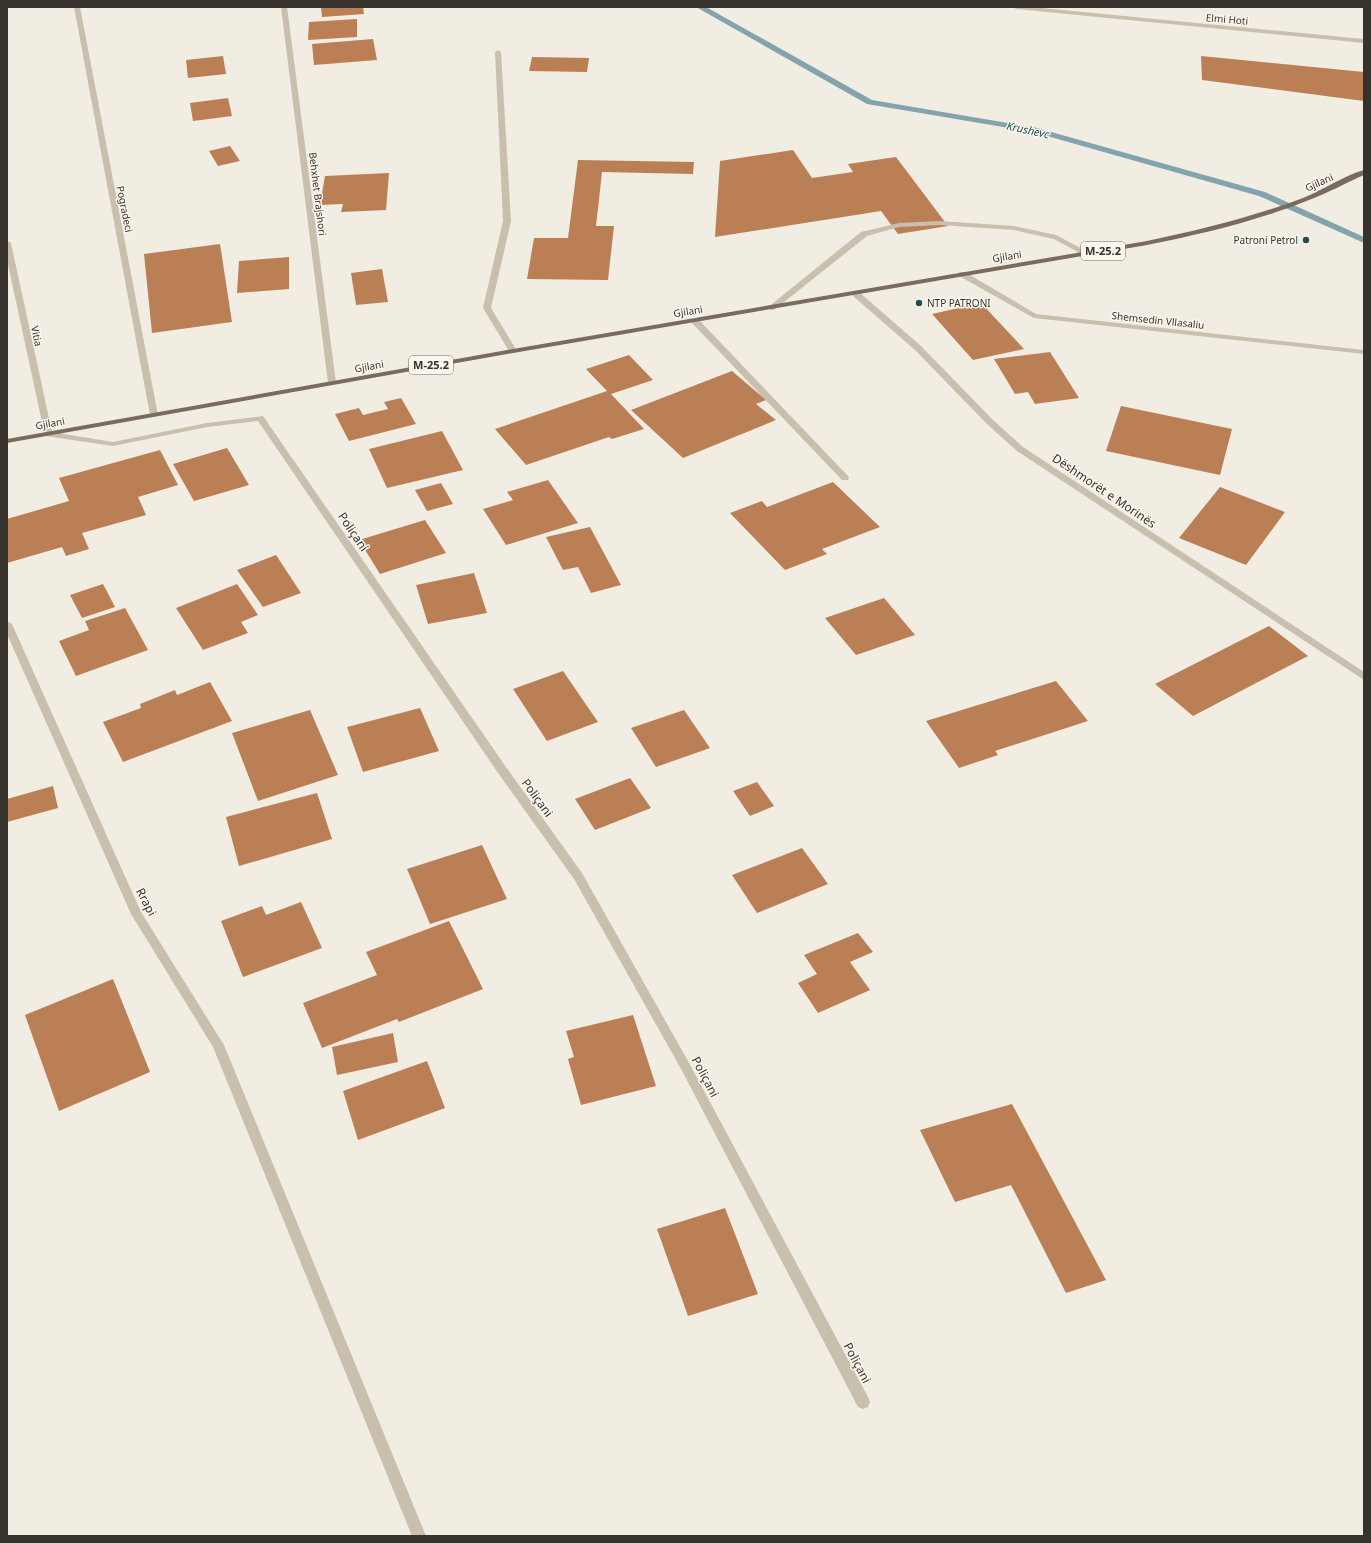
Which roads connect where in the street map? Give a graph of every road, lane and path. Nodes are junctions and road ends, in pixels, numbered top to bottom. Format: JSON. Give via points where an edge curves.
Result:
{"nodes":[{"id":1,"x":77,"y":7,"type":"edge"},
{"id":2,"x":284,"y":7,"type":"edge"},
{"id":3,"x":1016,"y":7,"type":"edge"},
{"id":4,"x":1364,"y":41,"type":"edge"},
{"id":5,"x":498,"y":52,"type":"dead end"},
{"id":6,"x":1364,"y":172,"type":"edge"},
{"id":7,"x":7,"y":243,"type":"edge"},
{"id":8,"x":1088,"y":254,"type":"junction"},
{"id":9,"x":962,"y":274,"type":"junction"},
{"id":10,"x":856,"y":294,"type":"junction"},
{"id":11,"x":771,"y":308,"type":"junction"},
{"id":12,"x":695,"y":320,"type":"junction"},
{"id":13,"x":513,"y":351,"type":"junction"},
{"id":14,"x":1364,"y":352,"type":"edge"},
{"id":15,"x":332,"y":383,"type":"junction"},
{"id":16,"x":154,"y":415,"type":"junction"},
{"id":17,"x":48,"y":434,"type":"junction"},
{"id":18,"x":7,"y":441,"type":"edge"},
{"id":19,"x":845,"y":478,"type":"dead end"},
{"id":20,"x":7,"y":624,"type":"edge"},
{"id":21,"x":1364,"y":677,"type":"edge"},
{"id":22,"x":863,"y":1402,"type":"dead end"},
{"id":23,"x":419,"y":1536,"type":"edge"}],
"edges":[{"from":1,"to":16,"type":"street","name":"Pogradeci"},
{"from":2,"to":15,"type":"street","name":"Behxhet Brajshori"},
{"from":3,"to":4,"type":"street","name":"Elmi Hoti"},
{"from":5,"to":13,"type":"street","via":[[507,221],[487,308]]},
{"from":6,"to":8,"type":"main road","name":"Gjilani","number":"M-25.2","via":[[1306,199],[1242,221]]},
{"from":7,"to":17,"type":"street","name":"Vitia"},
{"from":8,"to":9,"type":"main road","name":"Gjilani","number":"M-25.2"},
{"from":8,"to":11,"type":"street","via":[[1056,237],[1014,228],[940,223],[899,225],[864,234]]},
{"from":9,"to":10,"type":"main road","name":"Gjilani","number":"M-25.2"},
{"from":9,"to":14,"type":"street","name":"Shemsedin Vllasaliu","via":[[1034,316]]},
{"from":10,"to":11,"type":"main road","name":"Gjilani","number":"M-25.2"},
{"from":10,"to":21,"type":"street","name":"Dëshmorët e Morinës","via":[[918,348],[1020,449]]},
{"from":11,"to":12,"type":"main road","name":"Gjilani","number":"M-25.2"},
{"from":12,"to":13,"type":"main road","name":"Gjilani","number":"M-25.2"},
{"from":12,"to":19,"type":"street"},
{"from":13,"to":15,"type":"main road","name":"Gjilani","number":"M-25.2"},
{"from":15,"to":16,"type":"main road","name":"Gjilani","number":"M-25.2"},
{"from":16,"to":17,"type":"main road","name":"Gjilani","number":"M-25.2"},
{"from":17,"to":18,"type":"main road","name":"Gjilani","number":"M-25.2"},
{"from":17,"to":22,"type":"street","name":"Poliçani","via":[[113,444],[206,424],[260,418],[475,732],[578,876],[687,1071]]},
{"from":20,"to":23,"type":"street","name":"Rrapi","via":[[136,914],[218,1045]]}]}
